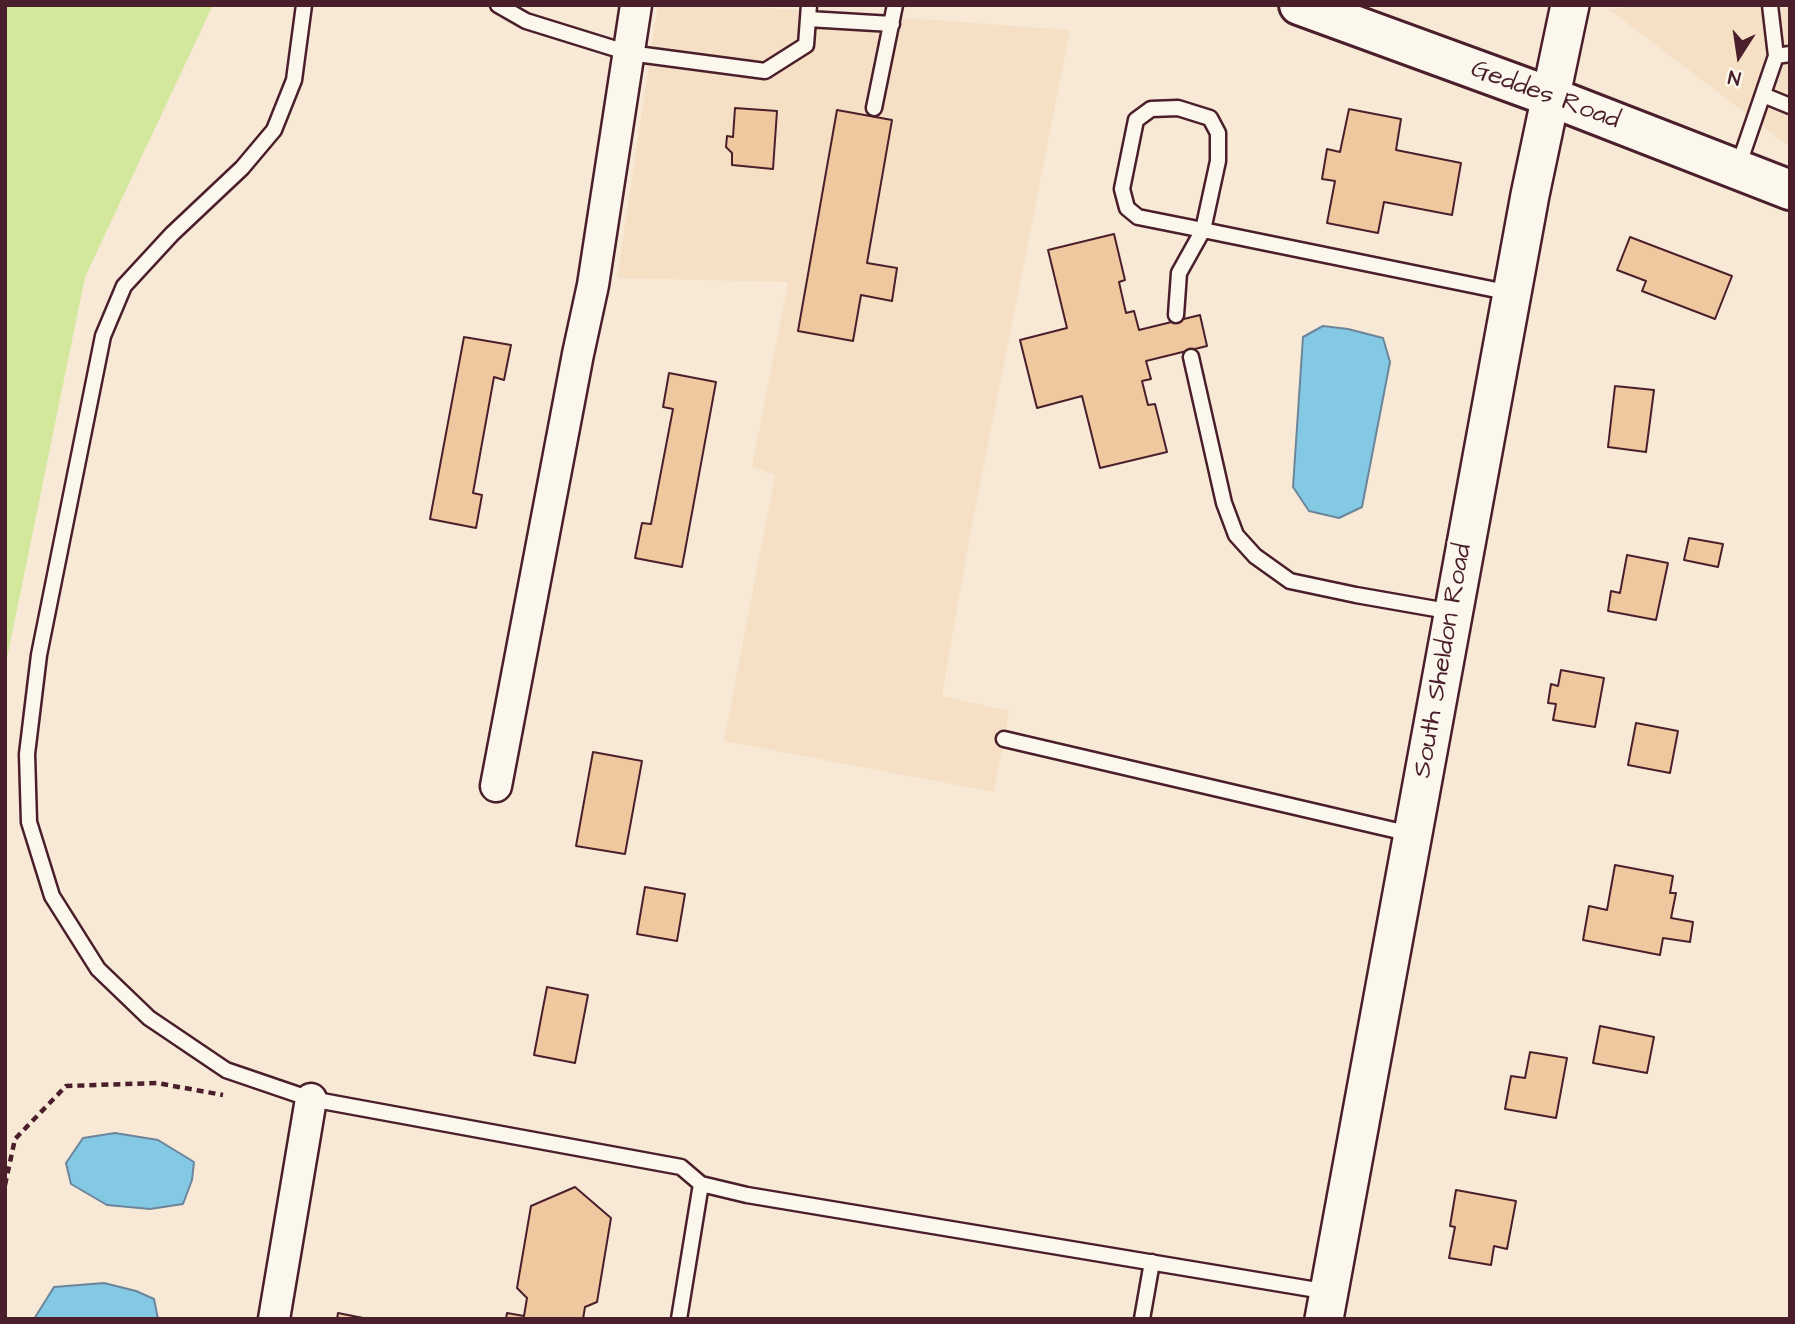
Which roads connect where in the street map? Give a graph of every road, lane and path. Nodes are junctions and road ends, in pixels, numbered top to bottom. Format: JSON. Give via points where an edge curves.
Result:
{"nodes":[{"id":1,"x":304,"y":5,"type":"edge"},
{"id":2,"x":498,"y":5,"type":"edge"},
{"id":3,"x":636,"y":5,"type":"edge"},
{"id":4,"x":895,"y":5,"type":"edge"},
{"id":5,"x":1299,"y":5,"type":"edge"},
{"id":6,"x":1570,"y":5,"type":"edge"},
{"id":7,"x":1770,"y":5,"type":"edge"},
{"id":8,"x":808,"y":12,"type":"edge"},
{"id":9,"x":892,"y":24,"type":"junction"},
{"id":10,"x":629,"y":53,"type":"junction"},
{"id":11,"x":1783,"y":55,"type":"edge"},
{"id":12,"x":1762,"y":95,"type":"junction"},
{"id":13,"x":1551,"y":97,"type":"junction"},
{"id":14,"x":1790,"y":106,"type":"edge"},
{"id":15,"x":874,"y":108,"type":"dead end"},
{"id":16,"x":1737,"y":169,"type":"junction"},
{"id":17,"x":1790,"y":190,"type":"edge"},
{"id":18,"x":1203,"y":230,"type":"junction"},
{"id":19,"x":1512,"y":293,"type":"junction"},
{"id":20,"x":1176,"y":316,"type":"dead end"},
{"id":21,"x":1191,"y":357,"type":"dead end"},
{"id":22,"x":1453,"y":612,"type":"junction"},
{"id":23,"x":1004,"y":739,"type":"dead end"},
{"id":24,"x":496,"y":786,"type":"dead end"},
{"id":25,"x":1412,"y":835,"type":"junction"},
{"id":26,"x":233,"y":1097,"type":"dead end"},
{"id":27,"x":311,"y":1099,"type":"junction"},
{"id":28,"x":701,"y":1184,"type":"junction"},
{"id":29,"x":5,"y":1185,"type":"edge"},
{"id":30,"x":1152,"y":1262,"type":"junction"},
{"id":31,"x":1327,"y":1305,"type":"edge"},
{"id":32,"x":274,"y":1319,"type":"edge"},
{"id":33,"x":679,"y":1319,"type":"edge"},
{"id":34,"x":1142,"y":1319,"type":"edge"}],
"edges":[{"from":1,"to":27,"type":"lane","via":[[295,80],[274,130],[124,286],[103,336],[39,656],[27,754],[29,822],[52,896],[98,970],[149,1018],[226,1070]]},
{"from":2,"to":10,"type":"lane","via":[[537,25]]},
{"from":3,"to":10,"type":"street"},
{"from":4,"to":9,"type":"lane"},
{"from":5,"to":13,"type":"main road","name":"Geddes Road"},
{"from":6,"to":13,"type":"street","name":"South Sheldon Road"},
{"from":7,"to":11,"type":"lane"},
{"from":8,"to":9,"type":"lane"},
{"from":8,"to":10,"type":"lane","via":[[806,45],[765,71]]},
{"from":9,"to":15,"type":"lane"},
{"from":10,"to":24,"type":"street","via":[[593,285]]},
{"from":11,"to":12,"type":"lane"},
{"from":12,"to":14,"type":"lane"},
{"from":12,"to":16,"type":"lane"},
{"from":13,"to":16,"type":"main road","name":"Geddes Road"},
{"from":13,"to":19,"type":"street","name":"South Sheldon Road"},
{"from":16,"to":17,"type":"main road","name":"Geddes Road"},
{"from":18,"to":18,"type":"lane","via":[[1138,217],[1127,208],[1122,189],[1136,120],[1152,109],[1178,108],[1210,118],[1218,133],[1218,161]]},
{"from":18,"to":19,"type":"lane"},
{"from":18,"to":20,"type":"lane","via":[[1179,273]]},
{"from":19,"to":22,"type":"street","name":"South Sheldon Road"},
{"from":21,"to":22,"type":"lane","via":[[1224,503],[1236,535],[1255,556],[1290,581]]},
{"from":22,"to":25,"type":"street","name":"South Sheldon Road"},
{"from":23,"to":25,"type":"lane"},
{"from":25,"to":31,"type":"street","name":"South Sheldon Road"},
{"from":26,"to":29,"type":"path","via":[[157,1083],[66,1086],[15,1139]]},
{"from":27,"to":28,"type":"lane","via":[[681,1167]]},
{"from":27,"to":32,"type":"street"},
{"from":28,"to":30,"type":"lane"},
{"from":28,"to":33,"type":"lane"},
{"from":30,"to":31,"type":"lane"},
{"from":30,"to":34,"type":"lane"}]}
